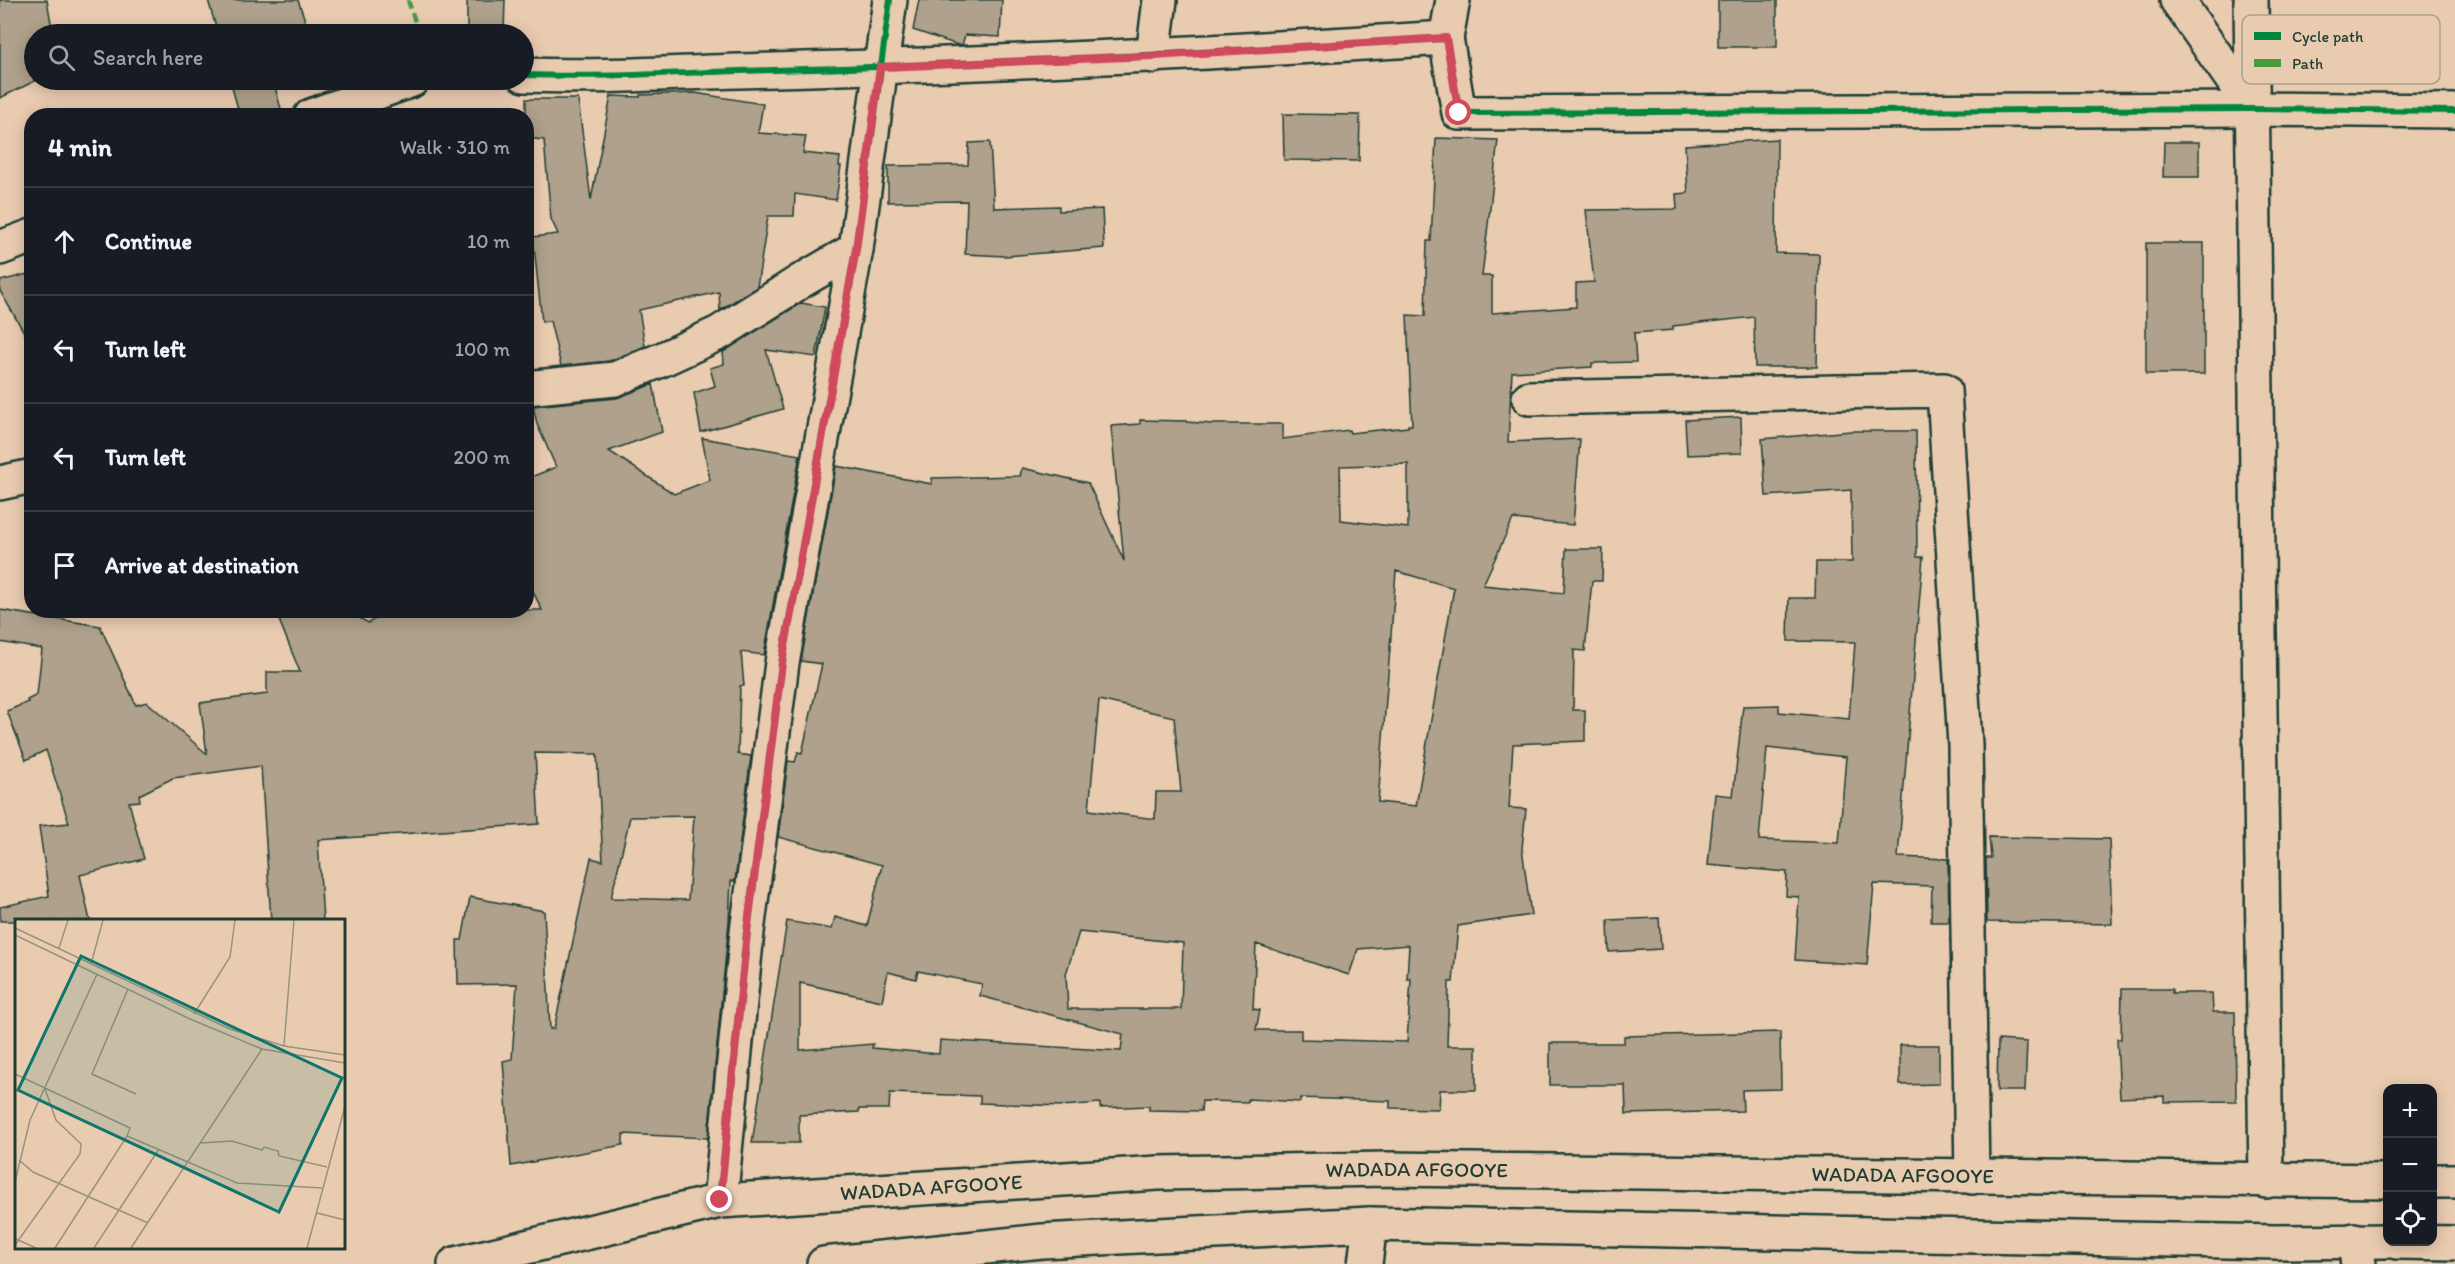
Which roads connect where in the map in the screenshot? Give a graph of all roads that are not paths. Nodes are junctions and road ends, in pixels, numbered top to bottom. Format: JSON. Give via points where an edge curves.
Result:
{"nodes":[{"id":1,"x":890,"y":0,"type":"edge"},
{"id":2,"x":1160,"y":0,"type":"edge"},
{"id":3,"x":1453,"y":0,"type":"edge"},
{"id":4,"x":2177,"y":0,"type":"edge"},
{"id":5,"x":2252,"y":0,"type":"edge"},
{"id":6,"x":2252,"y":15,"type":"edge"},
{"id":7,"x":1446,"y":38,"type":"junction"},
{"id":8,"x":1153,"y":56,"type":"junction"},
{"id":9,"x":880,"y":67,"type":"junction"},
{"id":10,"x":534,"y":75,"type":"edge"},
{"id":11,"x":2253,"y":84,"type":"edge"},
{"id":12,"x":384,"y":90,"type":"edge"},
{"id":13,"x":333,"y":108,"type":"edge"},
{"id":14,"x":2253,"y":109,"type":"junction"},
{"id":15,"x":2455,"y":111,"type":"edge"},
{"id":16,"x":24,"y":239,"type":"edge"},
{"id":17,"x":0,"y":248,"type":"edge"},
{"id":18,"x":856,"y":249,"type":"junction"},
{"id":19,"x":534,"y":386,"type":"edge"},
{"id":20,"x":1529,"y":398,"type":"dead end"},
{"id":21,"x":24,"y":478,"type":"edge"},
{"id":22,"x":0,"y":483,"type":"edge"},
{"id":23,"x":1972,"y":1177,"type":"junction"},
{"id":24,"x":2383,"y":1180,"type":"edge"},
{"id":25,"x":2266,"y":1181,"type":"junction"},
{"id":26,"x":2437,"y":1181,"type":"edge"},
{"id":27,"x":2455,"y":1181,"type":"edge"},
{"id":28,"x":720,"y":1200,"type":"junction"},
{"id":29,"x":1370,"y":1224,"type":"junction"},
{"id":30,"x":2383,"y":1243,"type":"edge"},
{"id":31,"x":2437,"y":1243,"type":"edge"},
{"id":32,"x":2455,"y":1243,"type":"edge"},
{"id":33,"x":2356,"y":1252,"type":"edge"},
{"id":34,"x":455,"y":1264,"type":"edge"},
{"id":35,"x":824,"y":1264,"type":"edge"},
{"id":36,"x":1365,"y":1264,"type":"edge"}],
"edges":[{"from":1,"to":9,"type":"main road"},
{"from":2,"to":8,"type":"main road"},
{"from":3,"to":7,"type":"main road"},
{"from":4,"to":14,"type":"main road"},
{"from":5,"to":6,"type":"main road"},
{"from":7,"to":8,"type":"main road"},
{"from":7,"to":14,"type":"main road","via":[[1459,113]]},
{"from":8,"to":9,"type":"main road"},
{"from":9,"to":10,"type":"main road","via":[[592,77]]},
{"from":9,"to":18,"type":"main road"},
{"from":11,"to":14,"type":"main road"},
{"from":12,"to":13,"type":"main road"},
{"from":14,"to":15,"type":"main road"},
{"from":14,"to":25,"type":"main road"},
{"from":16,"to":17,"type":"main road"},
{"from":18,"to":19,"type":"main road","via":[[719,333],[663,359],[615,379]]},
{"from":18,"to":28,"type":"main road","via":[[782,663],[747,932]]},
{"from":20,"to":23,"type":"main road","via":[[1944,390],[1965,745]]},
{"from":21,"to":22,"type":"main road"},
{"from":23,"to":25,"type":"main road","name":"WADADA AFGOOYE"},
{"from":23,"to":28,"type":"main road","name":"WADADA AFGOOYE","via":[[1387,1169],[1181,1172]]},
{"from":24,"to":25,"type":"main road","name":"WADADA AFGOOYE"},
{"from":26,"to":27,"type":"main road"},
{"from":28,"to":34,"type":"main road","name":"WADADA AFGOOYE"},
{"from":29,"to":33,"type":"main road","via":[[2265,1242]]},
{"from":29,"to":35,"type":"main road","via":[[1042,1241]]},
{"from":29,"to":36,"type":"main road"},
{"from":30,"to":33,"type":"main road"},
{"from":31,"to":32,"type":"main road"}]}
